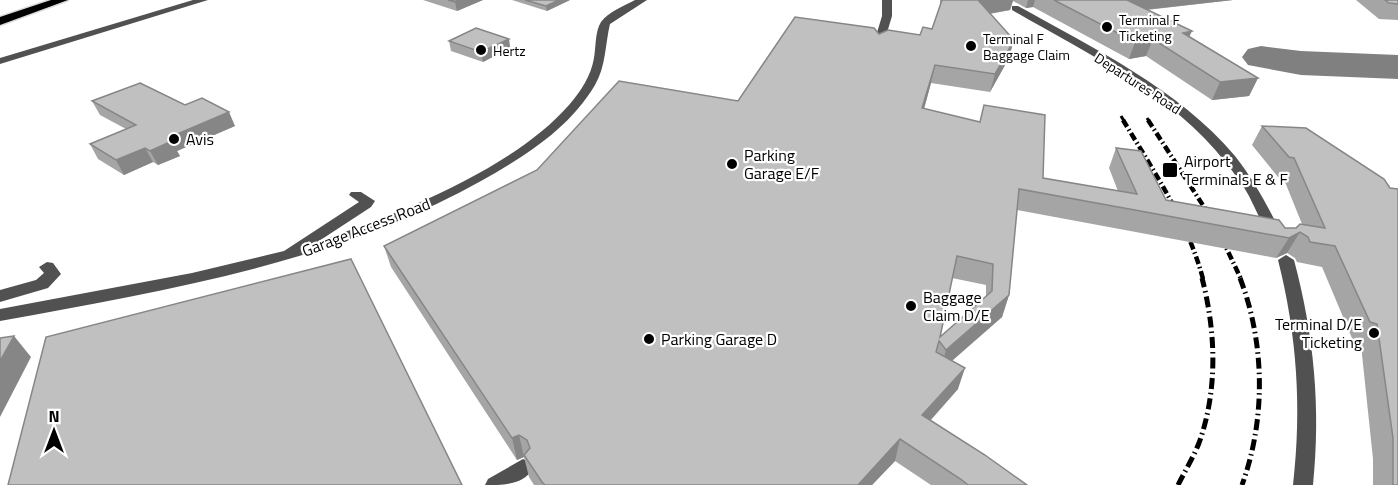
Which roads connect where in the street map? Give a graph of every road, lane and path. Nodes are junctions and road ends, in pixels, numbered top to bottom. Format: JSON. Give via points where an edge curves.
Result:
{"nodes":[{"id":1,"x":62,"y":0,"type":"edge"},
{"id":2,"x":203,"y":0,"type":"edge"},
{"id":3,"x":642,"y":0,"type":"edge"},
{"id":4,"x":887,"y":0,"type":"edge"},
{"id":5,"x":1015,"y":8,"type":"dead end"},
{"id":6,"x":0,"y":21,"type":"edge"},
{"id":7,"x":878,"y":46,"type":"edge"},
{"id":8,"x":0,"y":61,"type":"edge"},
{"id":9,"x":356,"y":195,"type":"dead end"},
{"id":10,"x":1278,"y":243,"type":"edge"},
{"id":11,"x":281,"y":258,"type":"junction"},
{"id":12,"x":1286,"y":260,"type":"dead end"},
{"id":13,"x":47,"y":267,"type":"dead end"},
{"id":14,"x":0,"y":296,"type":"edge"},
{"id":15,"x":0,"y":315,"type":"edge"},
{"id":16,"x":523,"y":468,"type":"edge"},
{"id":17,"x":495,"y":485,"type":"edge"},
{"id":18,"x":1303,"y":485,"type":"edge"}],
"edges":[{"from":1,"to":6,"type":"highway"},
{"from":2,"to":8,"type":"street"},
{"from":3,"to":11,"type":"street","name":"Garage Access Road","via":[[605,23],[601,57],[590,84],[570,110],[534,142],[428,205],[364,232]]},
{"from":4,"to":7,"type":"street","via":[[887,16]]},
{"from":5,"to":10,"type":"street","name":"Departures Road","via":[[1146,85],[1202,129],[1227,154],[1248,184]]},
{"from":9,"to":11,"type":"street","via":[[368,201],[366,204]]},
{"from":11,"to":15,"type":"street","name":"Garage Access Road"},
{"from":12,"to":18,"type":"street","via":[[1300,314],[1308,373]]},
{"from":13,"to":14,"type":"street","via":[[52,274],[46,281]]},
{"from":16,"to":17,"type":"street"}]}
